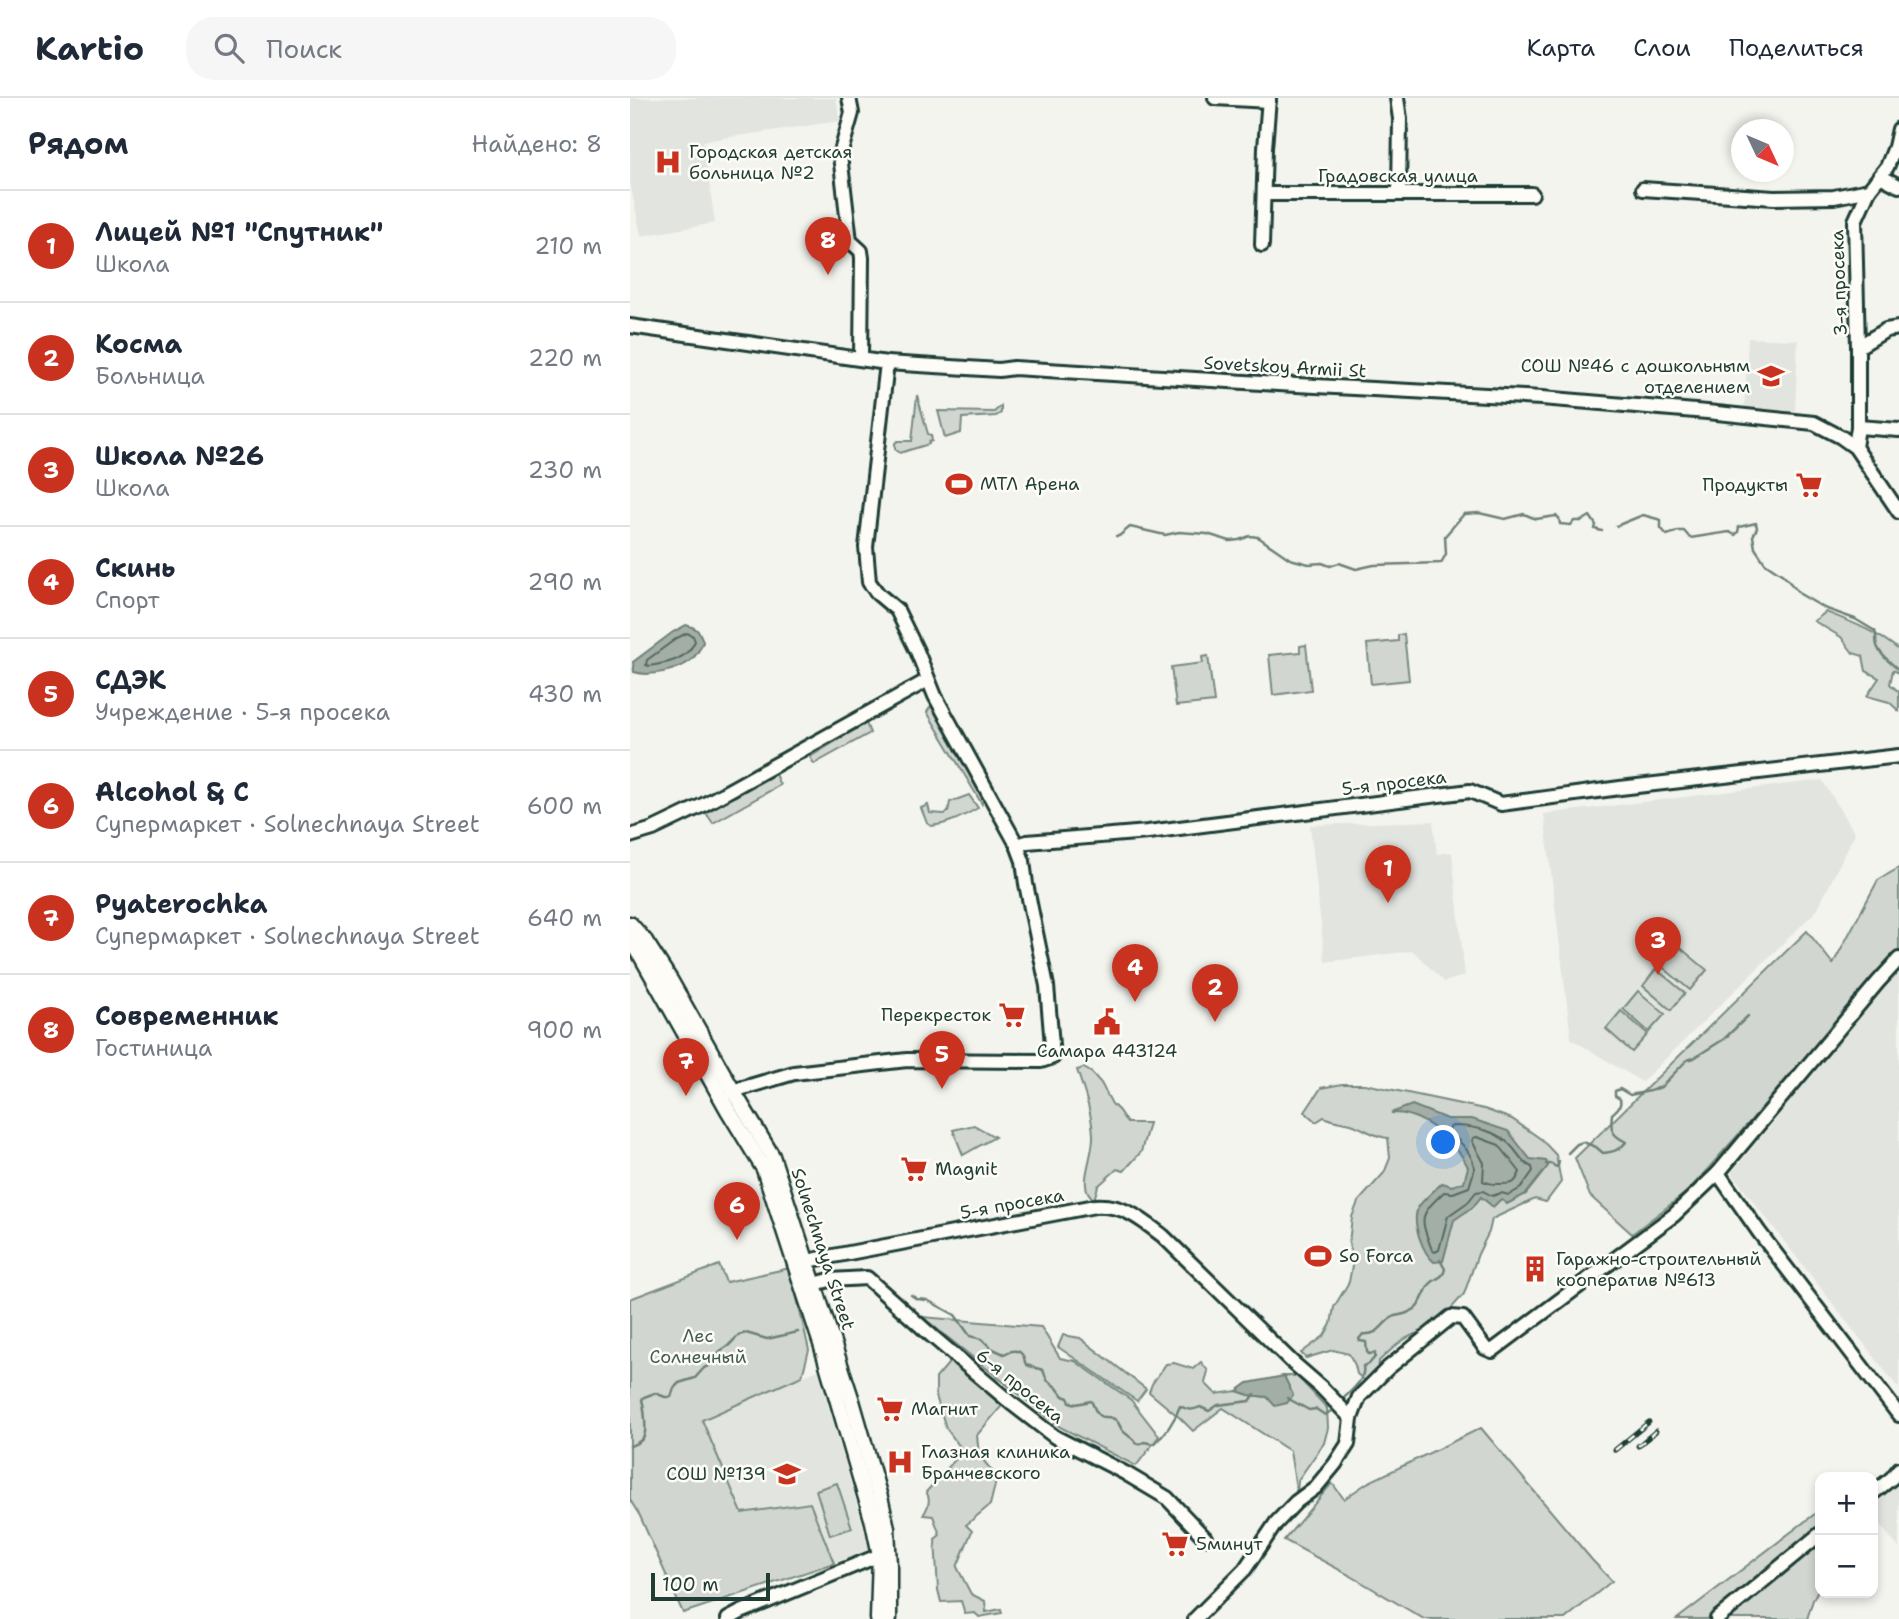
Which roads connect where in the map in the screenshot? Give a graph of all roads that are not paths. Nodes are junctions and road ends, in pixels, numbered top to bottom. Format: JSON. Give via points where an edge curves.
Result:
{"nodes":[{"id":1,"x":849,"y":98,"type":"edge"},
{"id":2,"x":1215,"y":98,"type":"edge"},
{"id":3,"x":1397,"y":98,"type":"edge"},
{"id":4,"x":1269,"y":100,"type":"edge"},
{"id":5,"x":1899,"y":129,"type":"edge"},
{"id":6,"x":1880,"y":176,"type":"junction"},
{"id":7,"x":1899,"y":186,"type":"edge"},
{"id":8,"x":1643,"y":189,"type":"dead end"},
{"id":9,"x":1870,"y":190,"type":"junction"},
{"id":10,"x":1264,"y":194,"type":"junction"},
{"id":11,"x":1399,"y":194,"type":"junction"},
{"id":12,"x":1532,"y":194,"type":"dead end"},
{"id":13,"x":1262,"y":245,"type":"dead end"},
{"id":14,"x":630,"y":326,"type":"edge"},
{"id":15,"x":1899,"y":328,"type":"edge"},
{"id":16,"x":1858,"y":347,"type":"junction"},
{"id":17,"x":861,"y":358,"type":"junction"},
{"id":18,"x":887,"y":363,"type":"junction"},
{"id":19,"x":1858,"y":427,"type":"junction"},
{"id":20,"x":1899,"y":430,"type":"edge"},
{"id":21,"x":1855,"y":447,"type":"junction"},
{"id":22,"x":1899,"y":512,"type":"edge"},
{"id":23,"x":928,"y":680,"type":"junction"},
{"id":24,"x":1899,"y":756,"type":"edge"},
{"id":25,"x":630,"y":836,"type":"edge"},
{"id":26,"x":1017,"y":845,"type":"junction"},
{"id":27,"x":630,"y":924,"type":"edge"},
{"id":28,"x":630,"y":940,"type":"edge"},
{"id":29,"x":1899,"y":959,"type":"edge"},
{"id":30,"x":733,"y":1091,"type":"junction"},
{"id":31,"x":1718,"y":1173,"type":"junction"},
{"id":32,"x":807,"y":1261,"type":"junction"},
{"id":33,"x":814,"y":1284,"type":"junction"},
{"id":34,"x":1898,"y":1416,"type":"edge"},
{"id":35,"x":1351,"y":1418,"type":"junction"},
{"id":36,"x":1899,"y":1469,"type":"edge"},
{"id":37,"x":1878,"y":1489,"type":"edge"},
{"id":38,"x":1819,"y":1535,"type":"edge"},
{"id":39,"x":1205,"y":1538,"type":"dead end"},
{"id":40,"x":880,"y":1555,"type":"junction"},
{"id":41,"x":728,"y":1619,"type":"edge"},
{"id":42,"x":878,"y":1619,"type":"edge"},
{"id":43,"x":890,"y":1619,"type":"edge"},
{"id":44,"x":1195,"y":1619,"type":"edge"},
{"id":45,"x":1717,"y":1619,"type":"edge"}],
"edges":[{"from":1,"to":17,"type":"street","via":[[852,113],[840,155],[850,241],[862,258]]},
{"from":2,"to":4,"type":"street"},
{"from":3,"to":11,"type":"street"},
{"from":4,"to":10,"type":"street"},
{"from":5,"to":6,"type":"street","name":"3-я просека"},
{"from":6,"to":7,"type":"street"},
{"from":6,"to":9,"type":"street","name":"3-я просека"},
{"from":8,"to":9,"type":"street","via":[[1774,198],[1834,197]]},
{"from":9,"to":16,"type":"street","name":"3-я просека","via":[[1855,221]]},
{"from":10,"to":11,"type":"street","name":"Градовская улица"},
{"from":10,"to":13,"type":"street"},
{"from":11,"to":12,"type":"street","name":"Градовская улица"},
{"from":14,"to":17,"type":"street","name":"Sovetskoy Armii St"},
{"from":15,"to":16,"type":"street","via":[[1886,330]]},
{"from":16,"to":19,"type":"street","name":"3-я просека"},
{"from":17,"to":18,"type":"street","name":"Sovetskoy Armii St"},
{"from":18,"to":21,"type":"street","name":"Sovetskoy Armii St","via":[[1542,398],[1707,412],[1814,423]]},
{"from":18,"to":23,"type":"street","via":[[866,567],[869,582],[897,610]]},
{"from":19,"to":20,"type":"street"},
{"from":19,"to":21,"type":"street","name":"3-я просека"},
{"from":21,"to":22,"type":"street","name":"Sovetskoy Armii St"},
{"from":23,"to":25,"type":"street","via":[[704,805]]},
{"from":23,"to":26,"type":"street"},
{"from":24,"to":26,"type":"street","name":"5-я просека","via":[[1501,804],[1470,791]]},
{"from":26,"to":30,"type":"street","via":[[1047,986],[1053,1057],[1041,1061],[906,1060],[794,1073]]},
{"from":27,"to":30,"type":"main road","name":"Solnechnaya Street","via":[[658,961]]},
{"from":28,"to":40,"type":"main road","name":"Solnechnaya Street","via":[[764,1169],[822,1347]]},
{"from":29,"to":31,"type":"street"},
{"from":30,"to":32,"type":"main road","name":"Solnechnaya Street","via":[[772,1156]]},
{"from":31,"to":34,"type":"street"},
{"from":31,"to":35,"type":"street","via":[[1674,1215],[1492,1351],[1462,1318],[1451,1317],[1376,1379],[1359,1397]]},
{"from":32,"to":33,"type":"main road","name":"Solnechnaya Street"},
{"from":32,"to":35,"type":"street","name":"5-я просека","via":[[1108,1205],[1130,1212],[1163,1236]]},
{"from":33,"to":39,"type":"street","name":"6-я просека","via":[[867,1278],[1055,1437],[1167,1498]]},
{"from":33,"to":43,"type":"main road","name":"Solnechnaya Street","via":[[881,1501],[887,1528]]},
{"from":35,"to":44,"type":"street","via":[[1348,1444],[1335,1464],[1276,1523],[1245,1569]]},
{"from":36,"to":37,"type":"street"},
{"from":38,"to":45,"type":"street"},
{"from":40,"to":41,"type":"street"},
{"from":40,"to":42,"type":"main road","name":"Solnechnaya Street"}]}
